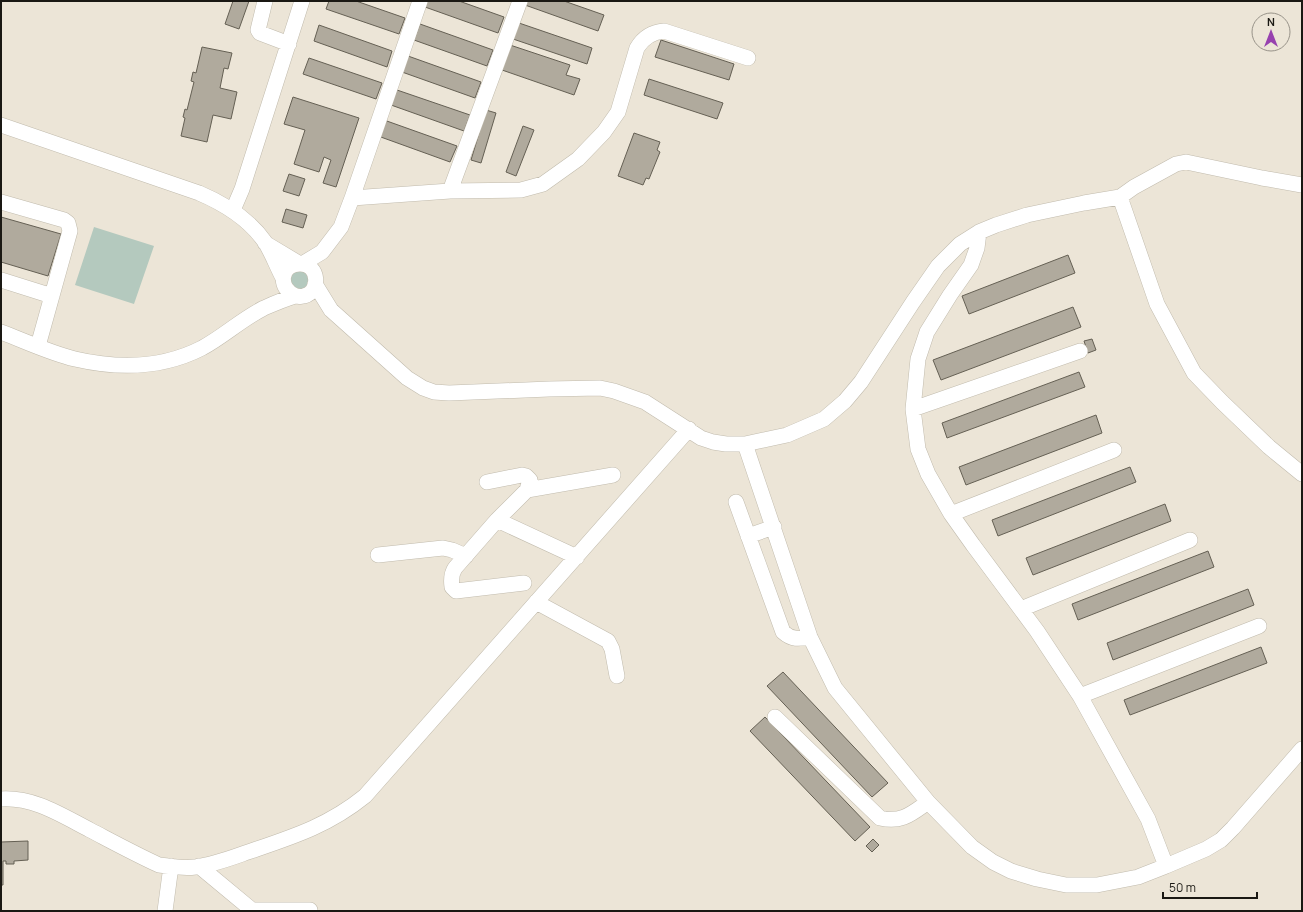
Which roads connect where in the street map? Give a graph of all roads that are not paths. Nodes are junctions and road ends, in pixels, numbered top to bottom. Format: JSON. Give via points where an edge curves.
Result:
{"nodes":[{"id":1,"x":265,"y":1,"type":"edge"},
{"id":2,"x":302,"y":1,"type":"edge"},
{"id":3,"x":420,"y":1,"type":"edge"},
{"id":4,"x":520,"y":1,"type":"edge"},
{"id":5,"x":289,"y":44,"type":"junction"},
{"id":6,"x":748,"y":58,"type":"dead end"},
{"id":7,"x":1,"y":126,"type":"edge"},
{"id":8,"x":1302,"y":185,"type":"edge"},
{"id":9,"x":450,"y":191,"type":"junction"},
{"id":10,"x":1120,"y":197,"type":"junction"},
{"id":11,"x":352,"y":198,"type":"junction"},
{"id":12,"x":1,"y":202,"type":"edge"},
{"id":13,"x":233,"y":210,"type":"junction"},
{"id":14,"x":979,"y":232,"type":"junction"},
{"id":15,"x":265,"y":243,"type":"junction"},
{"id":16,"x":322,"y":252,"type":"junction"},
{"id":17,"x":301,"y":264,"type":"junction"},
{"id":18,"x":1,"y":280,"type":"edge"},
{"id":19,"x":283,"y":280,"type":"junction"},
{"id":20,"x":316,"y":282,"type":"junction"},
{"id":21,"x":52,"y":296,"type":"junction"},
{"id":22,"x":298,"y":296,"type":"junction"},
{"id":23,"x":264,"y":308,"type":"junction"},
{"id":24,"x":331,"y":310,"type":"junction"},
{"id":25,"x":1,"y":332,"type":"edge"},
{"id":26,"x":38,"y":346,"type":"junction"},
{"id":27,"x":1080,"y":351,"type":"dead end"},
{"id":28,"x":913,"y":409,"type":"junction"},
{"id":29,"x":688,"y":429,"type":"junction"},
{"id":30,"x":745,"y":444,"type":"junction"},
{"id":31,"x":1114,"y":450,"type":"dead end"},
{"id":32,"x":1302,"y":474,"type":"edge"},
{"id":33,"x":613,"y":475,"type":"dead end"},
{"id":34,"x":487,"y":482,"type":"dead end"},
{"id":35,"x":527,"y":490,"type":"junction"},
{"id":36,"x":736,"y":502,"type":"dead end"},
{"id":37,"x":951,"y":514,"type":"junction"},
{"id":38,"x":497,"y":520,"type":"junction"},
{"id":39,"x":774,"y":528,"type":"junction"},
{"id":40,"x":748,"y":536,"type":"junction"},
{"id":41,"x":1190,"y":540,"type":"dead end"},
{"id":42,"x":378,"y":555,"type":"dead end"},
{"id":43,"x":466,"y":556,"type":"junction"},
{"id":44,"x":577,"y":557,"type":"junction"},
{"id":45,"x":524,"y":583,"type":"dead end"},
{"id":46,"x":536,"y":602,"type":"junction"},
{"id":47,"x":1021,"y":609,"type":"junction"},
{"id":48,"x":1259,"y":626,"type":"dead end"},
{"id":49,"x":810,"y":637,"type":"junction"},
{"id":50,"x":617,"y":676,"type":"dead end"},
{"id":51,"x":1080,"y":696,"type":"junction"},
{"id":52,"x":775,"y":717,"type":"dead end"},
{"id":53,"x":1302,"y":749,"type":"edge"},
{"id":54,"x":1,"y":799,"type":"edge"},
{"id":55,"x":928,"y":802,"type":"junction"},
{"id":56,"x":171,"y":866,"type":"junction"},
{"id":57,"x":199,"y":866,"type":"junction"},
{"id":58,"x":1166,"y":866,"type":"junction"},
{"id":59,"x":310,"y":910,"type":"dead end"},
{"id":60,"x":165,"y":911,"type":"edge"},
{"id":61,"x":252,"y":911,"type":"edge"}],
"edges":[{"from":1,"to":5,"type":"street","via":[[258,30]]},
{"from":2,"to":5,"type":"street"},
{"from":3,"to":11,"type":"street"},
{"from":4,"to":9,"type":"street"},
{"from":5,"to":13,"type":"street"},
{"from":6,"to":9,"type":"street","via":[[664,31],[651,34],[641,41],[637,48],[618,112],[604,132],[578,160],[543,184],[521,190]]},
{"from":7,"to":13,"type":"street","via":[[200,193]]},
{"from":8,"to":10,"type":"street","via":[[1186,162],[1176,164]]},
{"from":9,"to":11,"type":"street"},
{"from":10,"to":14,"type":"street","via":[[1027,215]]},
{"from":10,"to":32,"type":"street","via":[[1157,304],[1194,374],[1269,447]]},
{"from":11,"to":16,"type":"street","via":[[341,227]]},
{"from":12,"to":21,"type":"street","via":[[64,220],[70,227]]},
{"from":13,"to":15,"type":"street"},
{"from":14,"to":28,"type":"street","via":[[971,265],[927,332],[918,359]]},
{"from":14,"to":30,"type":"street","via":[[960,244],[938,266],[861,382],[845,401],[824,419],[787,435]]},
{"from":15,"to":17,"type":"street"},
{"from":15,"to":19,"type":"street"},
{"from":16,"to":17,"type":"street"},
{"from":16,"to":20,"type":"street"},
{"from":17,"to":19,"type":"street","via":[[289,268]]},
{"from":17,"to":20,"type":"street","via":[[312,269]]},
{"from":18,"to":21,"type":"street"},
{"from":19,"to":22,"type":"street","via":[[287,291]]},
{"from":19,"to":23,"type":"street"},
{"from":20,"to":22,"type":"street","via":[[310,292]]},
{"from":20,"to":24,"type":"street"},
{"from":21,"to":26,"type":"street"},
{"from":22,"to":23,"type":"street"},
{"from":22,"to":24,"type":"street"},
{"from":23,"to":26,"type":"street","via":[[202,348],[170,360],[136,366],[100,364]]},
{"from":24,"to":29,"type":"street","via":[[407,378],[434,392],[588,388],[614,390],[645,402]]},
{"from":25,"to":26,"type":"street"},
{"from":27,"to":28,"type":"street"},
{"from":28,"to":37,"type":"street","via":[[918,449],[928,474]]},
{"from":29,"to":30,"type":"street","via":[[712,442]]},
{"from":29,"to":44,"type":"street"},
{"from":30,"to":39,"type":"street"},
{"from":31,"to":37,"type":"street"},
{"from":33,"to":35,"type":"street"},
{"from":34,"to":35,"type":"street","via":[[522,475],[530,480]]},
{"from":35,"to":38,"type":"street"},
{"from":36,"to":40,"type":"street"},
{"from":37,"to":47,"type":"street"},
{"from":38,"to":43,"type":"street"},
{"from":38,"to":44,"type":"street"},
{"from":39,"to":40,"type":"street"},
{"from":39,"to":49,"type":"street"},
{"from":40,"to":49,"type":"street","via":[[783,632],[796,639]]},
{"from":41,"to":47,"type":"street"},
{"from":42,"to":43,"type":"street","via":[[442,548]]},
{"from":43,"to":45,"type":"street","via":[[452,572],[452,587],[456,591]]},
{"from":44,"to":46,"type":"street"},
{"from":46,"to":50,"type":"street","via":[[608,641]]},
{"from":46,"to":57,"type":"street","via":[[370,790],[348,810],[311,830]]},
{"from":47,"to":51,"type":"street"},
{"from":48,"to":51,"type":"street"},
{"from":49,"to":55,"type":"street","via":[[835,688]]},
{"from":51,"to":58,"type":"street","via":[[1148,819]]},
{"from":52,"to":55,"type":"street","via":[[880,818],[901,819]]},
{"from":53,"to":58,"type":"street","via":[[1221,840]]},
{"from":54,"to":56,"type":"street","via":[[14,798],[38,804],[159,865]]},
{"from":55,"to":58,"type":"street","via":[[972,847],[993,862],[1037,879],[1066,885],[1097,885],[1138,877]]},
{"from":56,"to":57,"type":"street"},
{"from":56,"to":60,"type":"street"},
{"from":57,"to":61,"type":"street"},
{"from":59,"to":61,"type":"street"}]}
